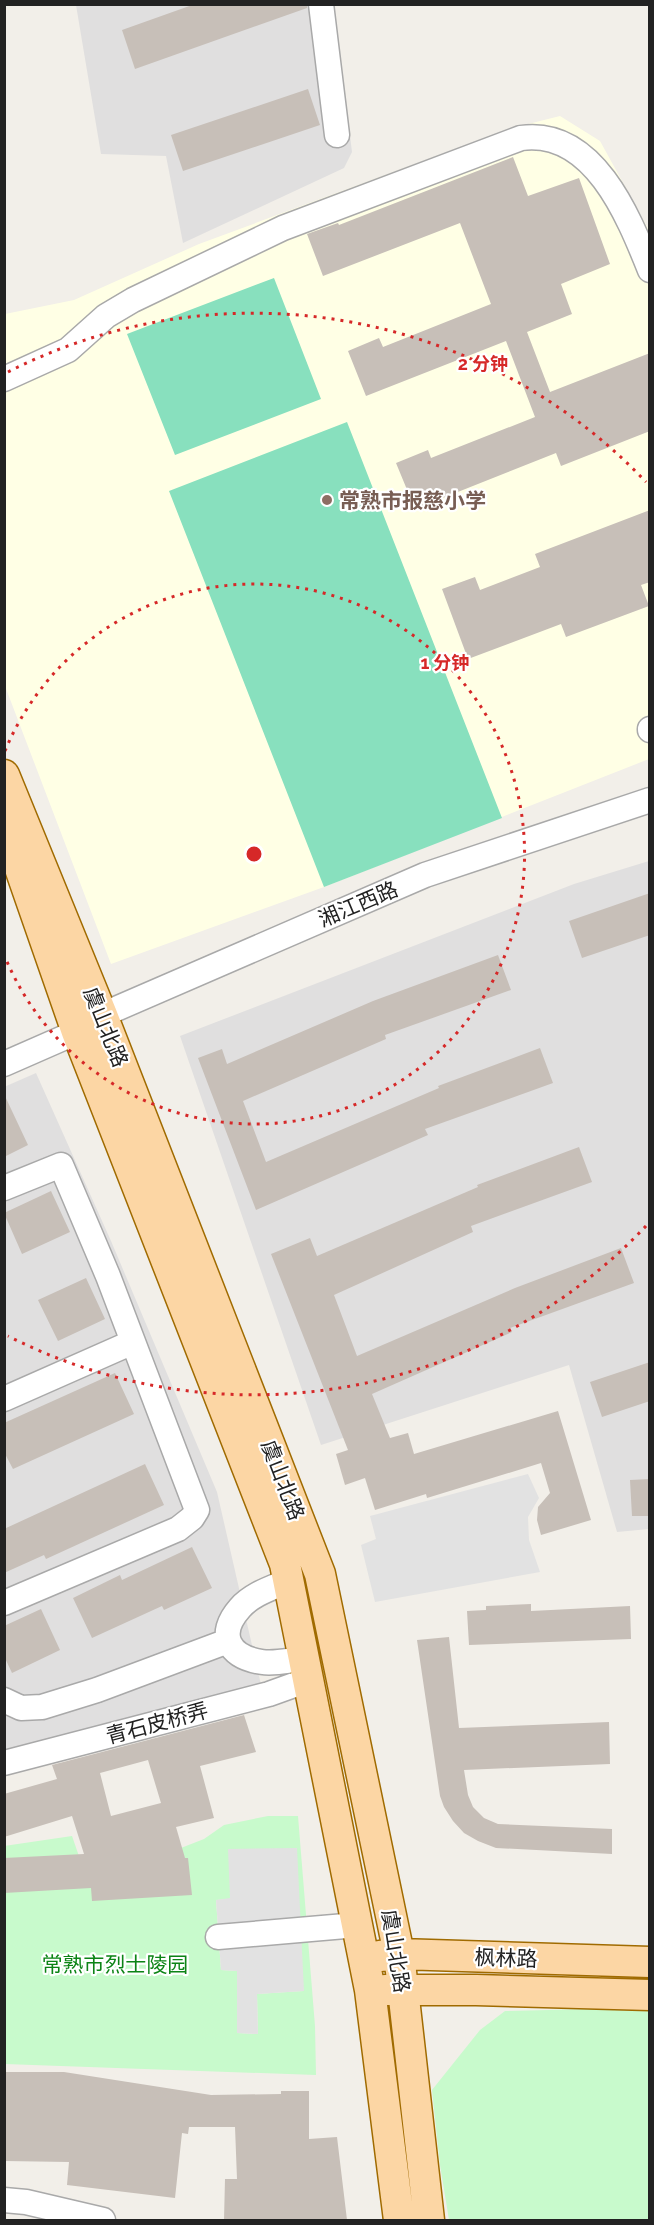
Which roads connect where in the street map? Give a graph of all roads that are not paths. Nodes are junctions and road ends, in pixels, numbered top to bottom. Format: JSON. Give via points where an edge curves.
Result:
{"nodes":[{"id":1,"x":321,"y":4,"type":"edge"},
{"id":2,"x":337,"y":135,"type":"dead end"},
{"id":3,"x":650,"y":270,"type":"edge"},
{"id":4,"x":4,"y":379,"type":"edge"},
{"id":5,"x":4,"y":775,"type":"edge"},
{"id":6,"x":650,"y":800,"type":"edge"},
{"id":7,"x":4,"y":825,"type":"edge"},
{"id":8,"x":102,"y":1015,"type":"junction"},
{"id":9,"x":77,"y":1032,"type":"junction"},
{"id":10,"x":4,"y":1064,"type":"edge"},
{"id":11,"x":4,"y":1188,"type":"edge"},
{"id":12,"x":134,"y":1342,"type":"junction"},
{"id":13,"x":4,"y":1399,"type":"edge"},
{"id":14,"x":288,"y":1581,"type":"junction"},
{"id":15,"x":4,"y":1603,"type":"edge"},
{"id":16,"x":228,"y":1641,"type":"junction"},
{"id":17,"x":306,"y":1670,"type":"junction"},
{"id":18,"x":4,"y":1700,"type":"edge"},
{"id":19,"x":4,"y":1763,"type":"edge"},
{"id":20,"x":357,"y":1925,"type":"junction"},
{"id":21,"x":218,"y":1937,"type":"dead end"},
{"id":22,"x":399,"y":1954,"type":"junction"},
{"id":23,"x":363,"y":1957,"type":"junction"},
{"id":24,"x":650,"y":1962,"type":"edge"},
{"id":25,"x":370,"y":1990,"type":"junction"},
{"id":26,"x":403,"y":1990,"type":"junction"},
{"id":27,"x":650,"y":1995,"type":"edge"},
{"id":28,"x":4,"y":2200,"type":"edge"},
{"id":29,"x":103,"y":2220,"type":"edge"},
{"id":30,"x":399,"y":2220,"type":"edge"},
{"id":31,"x":429,"y":2220,"type":"edge"}],
"edges":[{"from":1,"to":2,"type":"street"},
{"from":3,"to":4,"type":"street","via":[[608,184],[595,168],[562,143],[527,137],[283,228],[133,300],[106,316],[68,350]]},
{"from":5,"to":8,"type":"main road","name":"虞山北路"},
{"from":6,"to":8,"type":"street","name":"湘江西路","via":[[425,875]]},
{"from":7,"to":9,"type":"main road","name":"虞山北路"},
{"from":8,"to":9,"type":"street","name":"湘江西路"},
{"from":8,"to":22,"type":"main road","name":"虞山北路","via":[[320,1574]]},
{"from":9,"to":10,"type":"street","name":"湘江西路"},
{"from":9,"to":14,"type":"main road","name":"虞山北路","via":[[285,1564]]},
{"from":11,"to":12,"type":"street","via":[[61,1165]]},
{"from":12,"to":13,"type":"street"},
{"from":12,"to":15,"type":"street","via":[[197,1510],[178,1529]]},
{"from":14,"to":16,"type":"street","via":[[240,1607],[231,1620]]},
{"from":14,"to":17,"type":"main road","name":"虞山北路"},
{"from":16,"to":17,"type":"street","via":[[232,1650],[245,1658]]},
{"from":16,"to":18,"type":"street","via":[[42,1707],[21,1708]]},
{"from":17,"to":19,"type":"street","name":"青石皮桥弄","via":[[269,1694]]},
{"from":17,"to":20,"type":"main road","name":"虞山北路"},
{"from":20,"to":21,"type":"street"},
{"from":20,"to":23,"type":"main road","name":"虞山北路"},
{"from":22,"to":23,"type":"main road","name":"枫林路"},
{"from":22,"to":24,"type":"main road","name":"枫林路"},
{"from":22,"to":26,"type":"main road","name":"虞山北路"},
{"from":23,"to":25,"type":"main road","name":"虞山北路"},
{"from":25,"to":26,"type":"main road","name":"枫林路"},
{"from":25,"to":30,"type":"main road","name":"虞山北路"},
{"from":26,"to":27,"type":"main road","name":"枫林路"},
{"from":26,"to":31,"type":"main road","name":"虞山北路"},
{"from":28,"to":29,"type":"street"}]}
